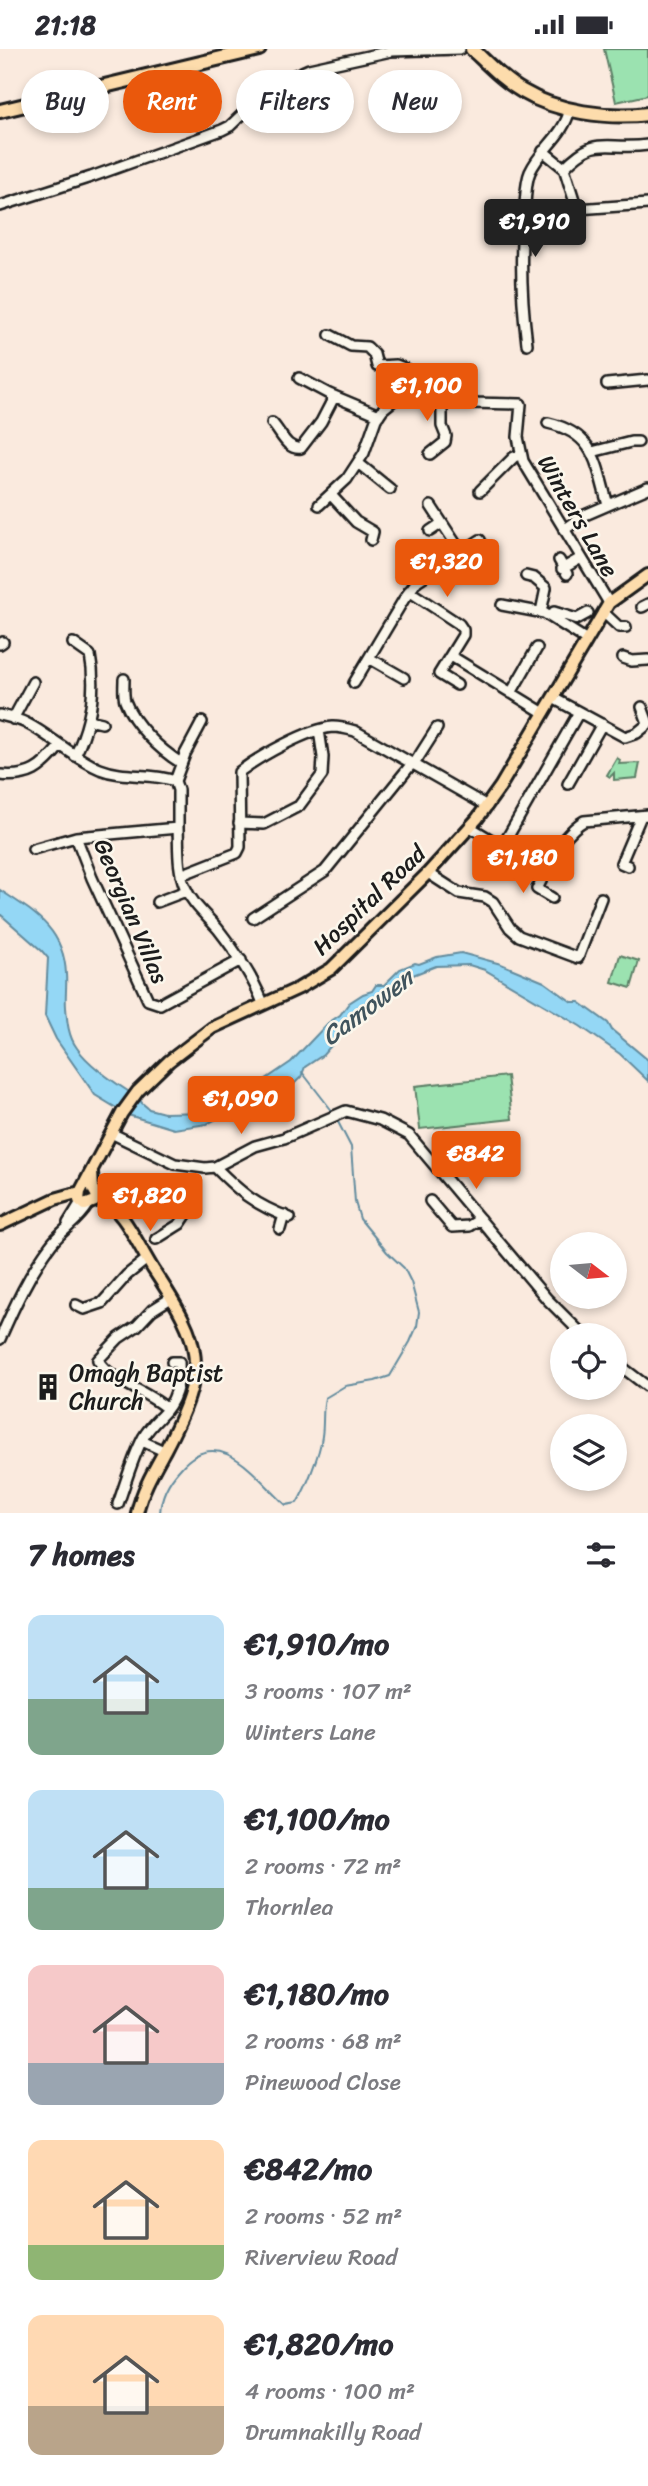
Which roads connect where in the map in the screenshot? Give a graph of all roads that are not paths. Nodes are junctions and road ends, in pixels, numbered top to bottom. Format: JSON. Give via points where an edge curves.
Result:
{"nodes":[{"id":1,"x":259,"y":49,"type":"edge"},
{"id":2,"x":460,"y":49,"type":"edge"},
{"id":3,"x":472,"y":49,"type":"edge"},
{"id":4,"x":570,"y":109,"type":"junction"},
{"id":5,"x":0,"y":111,"type":"edge"},
{"id":6,"x":648,"y":114,"type":"edge"},
{"id":7,"x":648,"y":145,"type":"edge"},
{"id":8,"x":543,"y":151,"type":"junction"},
{"id":9,"x":564,"y":168,"type":"junction"},
{"id":10,"x":648,"y":204,"type":"edge"},
{"id":11,"x":0,"y":206,"type":"edge"},
{"id":12,"x":577,"y":209,"type":"junction"},
{"id":13,"x":543,"y":218,"type":"dead end"},
{"id":14,"x":330,"y":334,"type":"dead end"},
{"id":15,"x":527,"y":344,"type":"dead end"},
{"id":16,"x":299,"y":378,"type":"dead end"},
{"id":17,"x":648,"y":380,"type":"edge"},
{"id":18,"x":607,"y":384,"type":"dead end"},
{"id":19,"x":334,"y":397,"type":"junction"},
{"id":20,"x":414,"y":397,"type":"junction"},
{"id":21,"x":442,"y":400,"type":"junction"},
{"id":22,"x":379,"y":415,"type":"junction"},
{"id":23,"x":272,"y":423,"type":"dead end"},
{"id":24,"x":548,"y":423,"type":"dead end"},
{"id":25,"x":638,"y":442,"type":"dead end"},
{"id":26,"x":592,"y":452,"type":"junction"},
{"id":27,"x":430,"y":454,"type":"dead end"},
{"id":28,"x":521,"y":455,"type":"junction"},
{"id":29,"x":358,"y":463,"type":"junction"},
{"id":30,"x":648,"y":488,"type":"edge"},
{"id":31,"x":390,"y":489,"type":"dead end"},
{"id":32,"x":480,"y":491,"type":"dead end"},
{"id":33,"x":331,"y":495,"type":"junction"},
{"id":34,"x":319,"y":505,"type":"dead end"},
{"id":35,"x":608,"y":505,"type":"junction"},
{"id":36,"x":431,"y":506,"type":"dead end"},
{"id":37,"x":442,"y":523,"type":"junction"},
{"id":38,"x":564,"y":530,"type":"junction"},
{"id":39,"x":430,"y":531,"type":"dead end"},
{"id":40,"x":372,"y":540,"type":"dead end"},
{"id":41,"x":480,"y":540,"type":"dead end"},
{"id":42,"x":461,"y":552,"type":"junction"},
{"id":43,"x":581,"y":558,"type":"junction"},
{"id":44,"x":563,"y":567,"type":"dead end"},
{"id":45,"x":648,"y":575,"type":"edge"},
{"id":46,"x":526,"y":576,"type":"dead end"},
{"id":47,"x":409,"y":591,"type":"junction"},
{"id":48,"x":502,"y":605,"type":"dead end"},
{"id":49,"x":606,"y":608,"type":"junction"},
{"id":50,"x":541,"y":612,"type":"junction"},
{"id":51,"x":554,"y":612,"type":"dead end"},
{"id":52,"x":588,"y":614,"type":"dead end"},
{"id":53,"x":569,"y":618,"type":"junction"},
{"id":54,"x":626,"y":627,"type":"dead end"},
{"id":55,"x":566,"y":628,"type":"junction"},
{"id":56,"x":587,"y":640,"type":"junction"},
{"id":57,"x":73,"y":643,"type":"dead end"},
{"id":58,"x":537,"y":648,"type":"dead end"},
{"id":59,"x":451,"y":656,"type":"junction"},
{"id":60,"x":369,"y":657,"type":"junction"},
{"id":61,"x":623,"y":658,"type":"dead end"},
{"id":62,"x":648,"y":660,"type":"edge"},
{"id":63,"x":404,"y":678,"type":"dead end"},
{"id":64,"x":124,"y":679,"type":"dead end"},
{"id":65,"x":33,"y":682,"type":"dead end"},
{"id":66,"x":354,"y":683,"type":"dead end"},
{"id":67,"x":457,"y":685,"type":"dead end"},
{"id":68,"x":510,"y":693,"type":"junction"},
{"id":69,"x":552,"y":698,"type":"junction"},
{"id":70,"x":642,"y":707,"type":"dead end"},
{"id":71,"x":579,"y":712,"type":"junction"},
{"id":72,"x":544,"y":713,"type":"junction"},
{"id":73,"x":0,"y":715,"type":"edge"},
{"id":74,"x":13,"y":719,"type":"junction"},
{"id":75,"x":89,"y":720,"type":"junction"},
{"id":76,"x":202,"y":722,"type":"dead end"},
{"id":77,"x":102,"y":723,"type":"dead end"},
{"id":78,"x":648,"y":723,"type":"edge"},
{"id":79,"x":601,"y":724,"type":"junction"},
{"id":80,"x":437,"y":728,"type":"dead end"},
{"id":81,"x":319,"y":730,"type":"junction"},
{"id":82,"x":60,"y":745,"type":"junction"},
{"id":83,"x":75,"y":756,"type":"junction"},
{"id":84,"x":181,"y":763,"type":"junction"},
{"id":85,"x":413,"y":764,"type":"junction"},
{"id":86,"x":0,"y":775,"type":"edge"},
{"id":87,"x":175,"y":781,"type":"junction"},
{"id":88,"x":568,"y":784,"type":"dead end"},
{"id":89,"x":487,"y":806,"type":"junction"},
{"id":90,"x":645,"y":816,"type":"edge"},
{"id":91,"x":239,"y":823,"type":"junction"},
{"id":92,"x":470,"y":827,"type":"junction"},
{"id":93,"x":178,"y":828,"type":"junction"},
{"id":94,"x":76,"y":837,"type":"junction"},
{"id":95,"x":502,"y":847,"type":"junction"},
{"id":96,"x":33,"y":849,"type":"dead end"},
{"id":97,"x":535,"y":862,"type":"junction"},
{"id":98,"x":628,"y":866,"type":"dead end"},
{"id":99,"x":428,"y":873,"type":"junction"},
{"id":100,"x":181,"y":875,"type":"junction"},
{"id":101,"x":186,"y":891,"type":"junction"},
{"id":102,"x":552,"y":898,"type":"dead end"},
{"id":103,"x":601,"y":898,"type":"dead end"},
{"id":104,"x":157,"y":902,"type":"dead end"},
{"id":105,"x":253,"y":918,"type":"dead end"},
{"id":106,"x":242,"y":960,"type":"junction"},
{"id":107,"x":263,"y":1003,"type":"junction"},
{"id":108,"x":111,"y":1133,"type":"junction"},
{"id":109,"x":215,"y":1167,"type":"junction"},
{"id":110,"x":86,"y":1197,"type":"junction"},
{"id":111,"x":430,"y":1201,"type":"dead end"},
{"id":112,"x":121,"y":1214,"type":"junction"},
{"id":113,"x":480,"y":1219,"type":"junction"},
{"id":114,"x":0,"y":1225,"type":"edge"},
{"id":115,"x":280,"y":1229,"type":"dead end"},
{"id":116,"x":156,"y":1239,"type":"dead end"},
{"id":117,"x":147,"y":1259,"type":"junction"},
{"id":118,"x":171,"y":1298,"type":"junction"},
{"id":119,"x":76,"y":1305,"type":"dead end"},
{"id":120,"x":570,"y":1323,"type":"edge"},
{"id":121,"x":0,"y":1339,"type":"edge"},
{"id":122,"x":172,"y":1362,"type":"dead end"},
{"id":123,"x":627,"y":1371,"type":"edge"},
{"id":124,"x":648,"y":1387,"type":"edge"},
{"id":125,"x":167,"y":1409,"type":"junction"},
{"id":126,"x":142,"y":1441,"type":"junction"},
{"id":127,"x":164,"y":1451,"type":"junction"},
{"id":128,"x":118,"y":1504,"type":"dead end"},
{"id":129,"x":137,"y":1513,"type":"edge"}],
"edges":[{"from":1,"to":5,"type":"highway"},
{"from":2,"to":11,"type":"street","via":[[391,51],[309,69],[273,85],[222,130]]},
{"from":3,"to":4,"type":"highway","via":[[523,92]]},
{"from":4,"to":6,"type":"highway"},
{"from":4,"to":8,"type":"street","via":[[563,130]]},
{"from":7,"to":9,"type":"street","via":[[598,144]]},
{"from":8,"to":9,"type":"street"},
{"from":8,"to":15,"type":"street","via":[[528,174],[520,243]]},
{"from":9,"to":12,"type":"street"},
{"from":10,"to":12,"type":"street"},
{"from":12,"to":13,"type":"street"},
{"from":14,"to":20,"type":"street","via":[[351,346],[367,347],[377,366],[406,369]]},
{"from":16,"to":19,"type":"street"},
{"from":17,"to":18,"type":"street"},
{"from":19,"to":22,"type":"street"},
{"from":19,"to":23,"type":"street","via":[[301,448],[293,448]]},
{"from":20,"to":21,"type":"street"},
{"from":20,"to":22,"type":"street","via":[[394,400]]},
{"from":21,"to":27,"type":"street","via":[[445,442]]},
{"from":21,"to":28,"type":"street","name":"Winters Lane","via":[[521,404]]},
{"from":22,"to":29,"type":"street"},
{"from":24,"to":26,"type":"street","via":[[576,434]]},
{"from":25,"to":26,"type":"street"},
{"from":26,"to":35,"type":"street"},
{"from":28,"to":32,"type":"street","via":[[513,457]]},
{"from":28,"to":38,"type":"street","name":"Winters Lane"},
{"from":29,"to":31,"type":"street"},
{"from":29,"to":33,"type":"street"},
{"from":30,"to":35,"type":"street"},
{"from":33,"to":34,"type":"street"},
{"from":33,"to":40,"type":"street","via":[[356,522],[373,532]]},
{"from":35,"to":38,"type":"street"},
{"from":36,"to":37,"type":"street"},
{"from":37,"to":39,"type":"street"},
{"from":37,"to":42,"type":"street"},
{"from":38,"to":43,"type":"street","name":"Winters Lane"},
{"from":41,"to":42,"type":"street"},
{"from":42,"to":47,"type":"street"},
{"from":43,"to":44,"type":"street"},
{"from":43,"to":49,"type":"street","name":"Winters Lane"},
{"from":45,"to":49,"type":"main road","name":"Hospital Road"},
{"from":46,"to":50,"type":"street","via":[[546,588]]},
{"from":47,"to":59,"type":"street","via":[[463,630]]},
{"from":47,"to":60,"type":"street"},
{"from":48,"to":50,"type":"street"},
{"from":49,"to":54,"type":"street","via":[[619,627]]},
{"from":49,"to":56,"type":"main road","name":"Hospital Road"},
{"from":50,"to":55,"type":"street"},
{"from":51,"to":53,"type":"street"},
{"from":52,"to":53,"type":"street"},
{"from":53,"to":55,"type":"street"},
{"from":55,"to":56,"type":"street"},
{"from":56,"to":69,"type":"main road","name":"Hospital Road"},
{"from":57,"to":75,"type":"street","via":[[91,660]]},
{"from":58,"to":68,"type":"street"},
{"from":59,"to":67,"type":"street","via":[[439,674]]},
{"from":59,"to":68,"type":"street"},
{"from":60,"to":63,"type":"street"},
{"from":60,"to":66,"type":"street"},
{"from":61,"to":62,"type":"street"},
{"from":64,"to":84,"type":"street","via":[[129,709],[143,729]]},
{"from":65,"to":74,"type":"street"},
{"from":68,"to":72,"type":"street"},
{"from":69,"to":71,"type":"street"},
{"from":69,"to":72,"type":"main road","name":"Hospital Road"},
{"from":70,"to":78,"type":"street"},
{"from":71,"to":79,"type":"street"},
{"from":71,"to":95,"type":"street"},
{"from":72,"to":89,"type":"main road","name":"Hospital Road"},
{"from":73,"to":74,"type":"street"},
{"from":74,"to":82,"type":"street"},
{"from":75,"to":77,"type":"street"},
{"from":75,"to":83,"type":"street"},
{"from":76,"to":84,"type":"street"},
{"from":78,"to":79,"type":"street","via":[[625,737]]},
{"from":79,"to":88,"type":"street"},
{"from":80,"to":85,"type":"street"},
{"from":81,"to":85,"type":"street","via":[[355,731]]},
{"from":81,"to":91,"type":"street","via":[[239,772]]},
{"from":81,"to":91,"type":"street","via":[[322,775],[299,806],[264,824]]},
{"from":82,"to":83,"type":"street"},
{"from":82,"to":86,"type":"street","via":[[32,773]]},
{"from":83,"to":87,"type":"street","via":[[108,772],[157,775]]},
{"from":84,"to":87,"type":"street"},
{"from":85,"to":89,"type":"street"},
{"from":85,"to":105,"type":"street","via":[[325,871]]},
{"from":87,"to":93,"type":"street"},
{"from":89,"to":92,"type":"main road","name":"Hospital Road"},
{"from":90,"to":97,"type":"street","via":[[584,821]]},
{"from":90,"to":98,"type":"street","via":[[621,863]]},
{"from":91,"to":100,"type":"street","via":[[237,853]]},
{"from":92,"to":95,"type":"street"},
{"from":92,"to":99,"type":"main road","name":"Hospital Road"},
{"from":93,"to":94,"type":"street","name":"Georgian Villas"},
{"from":93,"to":100,"type":"street"},
{"from":94,"to":96,"type":"street"},
{"from":94,"to":106,"type":"street","name":"Georgian Villas","via":[[148,1000],[160,1005]]},
{"from":95,"to":97,"type":"street"},
{"from":97,"to":102,"type":"street","via":[[544,875],[537,889]]},
{"from":99,"to":103,"type":"street","via":[[459,893],[493,902],[519,936],[578,958]]},
{"from":99,"to":107,"type":"main road","name":"Hospital Road","via":[[331,969]]},
{"from":100,"to":101,"type":"street"},
{"from":101,"to":104,"type":"street"},
{"from":101,"to":106,"type":"street"},
{"from":106,"to":107,"type":"street"},
{"from":107,"to":108,"type":"main road","name":"Hospital Road","via":[[212,1028],[169,1061],[135,1094]]},
{"from":108,"to":109,"type":"street","via":[[175,1164]]},
{"from":108,"to":110,"type":"main road","name":"Hospital Road","via":[[92,1172]]},
{"from":109,"to":113,"type":"street","via":[[255,1146],[346,1111],[394,1125],[409,1135]]},
{"from":109,"to":115,"type":"street","via":[[247,1198],[287,1217]]},
{"from":110,"to":112,"type":"main road","via":[[112,1205]]},
{"from":110,"to":114,"type":"main road","via":[[47,1204]]},
{"from":110,"to":121,"type":"street","via":[[76,1221],[51,1244],[33,1271]]},
{"from":111,"to":113,"type":"street","via":[[452,1227],[469,1226]]},
{"from":112,"to":116,"type":"street","via":[[152,1195],[187,1203],[188,1212],[180,1224]]},
{"from":112,"to":117,"type":"main road"},
{"from":113,"to":120,"type":"street"},
{"from":117,"to":118,"type":"main road"},
{"from":117,"to":119,"type":"street","via":[[98,1305],[84,1309]]},
{"from":118,"to":125,"type":"street","via":[[98,1360],[117,1378]]},
{"from":118,"to":127,"type":"main road","via":[[190,1333],[196,1362],[187,1403]]},
{"from":122,"to":125,"type":"street","via":[[179,1362],[180,1372]]},
{"from":123,"to":124,"type":"street"},
{"from":125,"to":126,"type":"street","via":[[149,1426]]},
{"from":126,"to":127,"type":"street"},
{"from":126,"to":128,"type":"street"},
{"from":127,"to":129,"type":"main road"}]}
